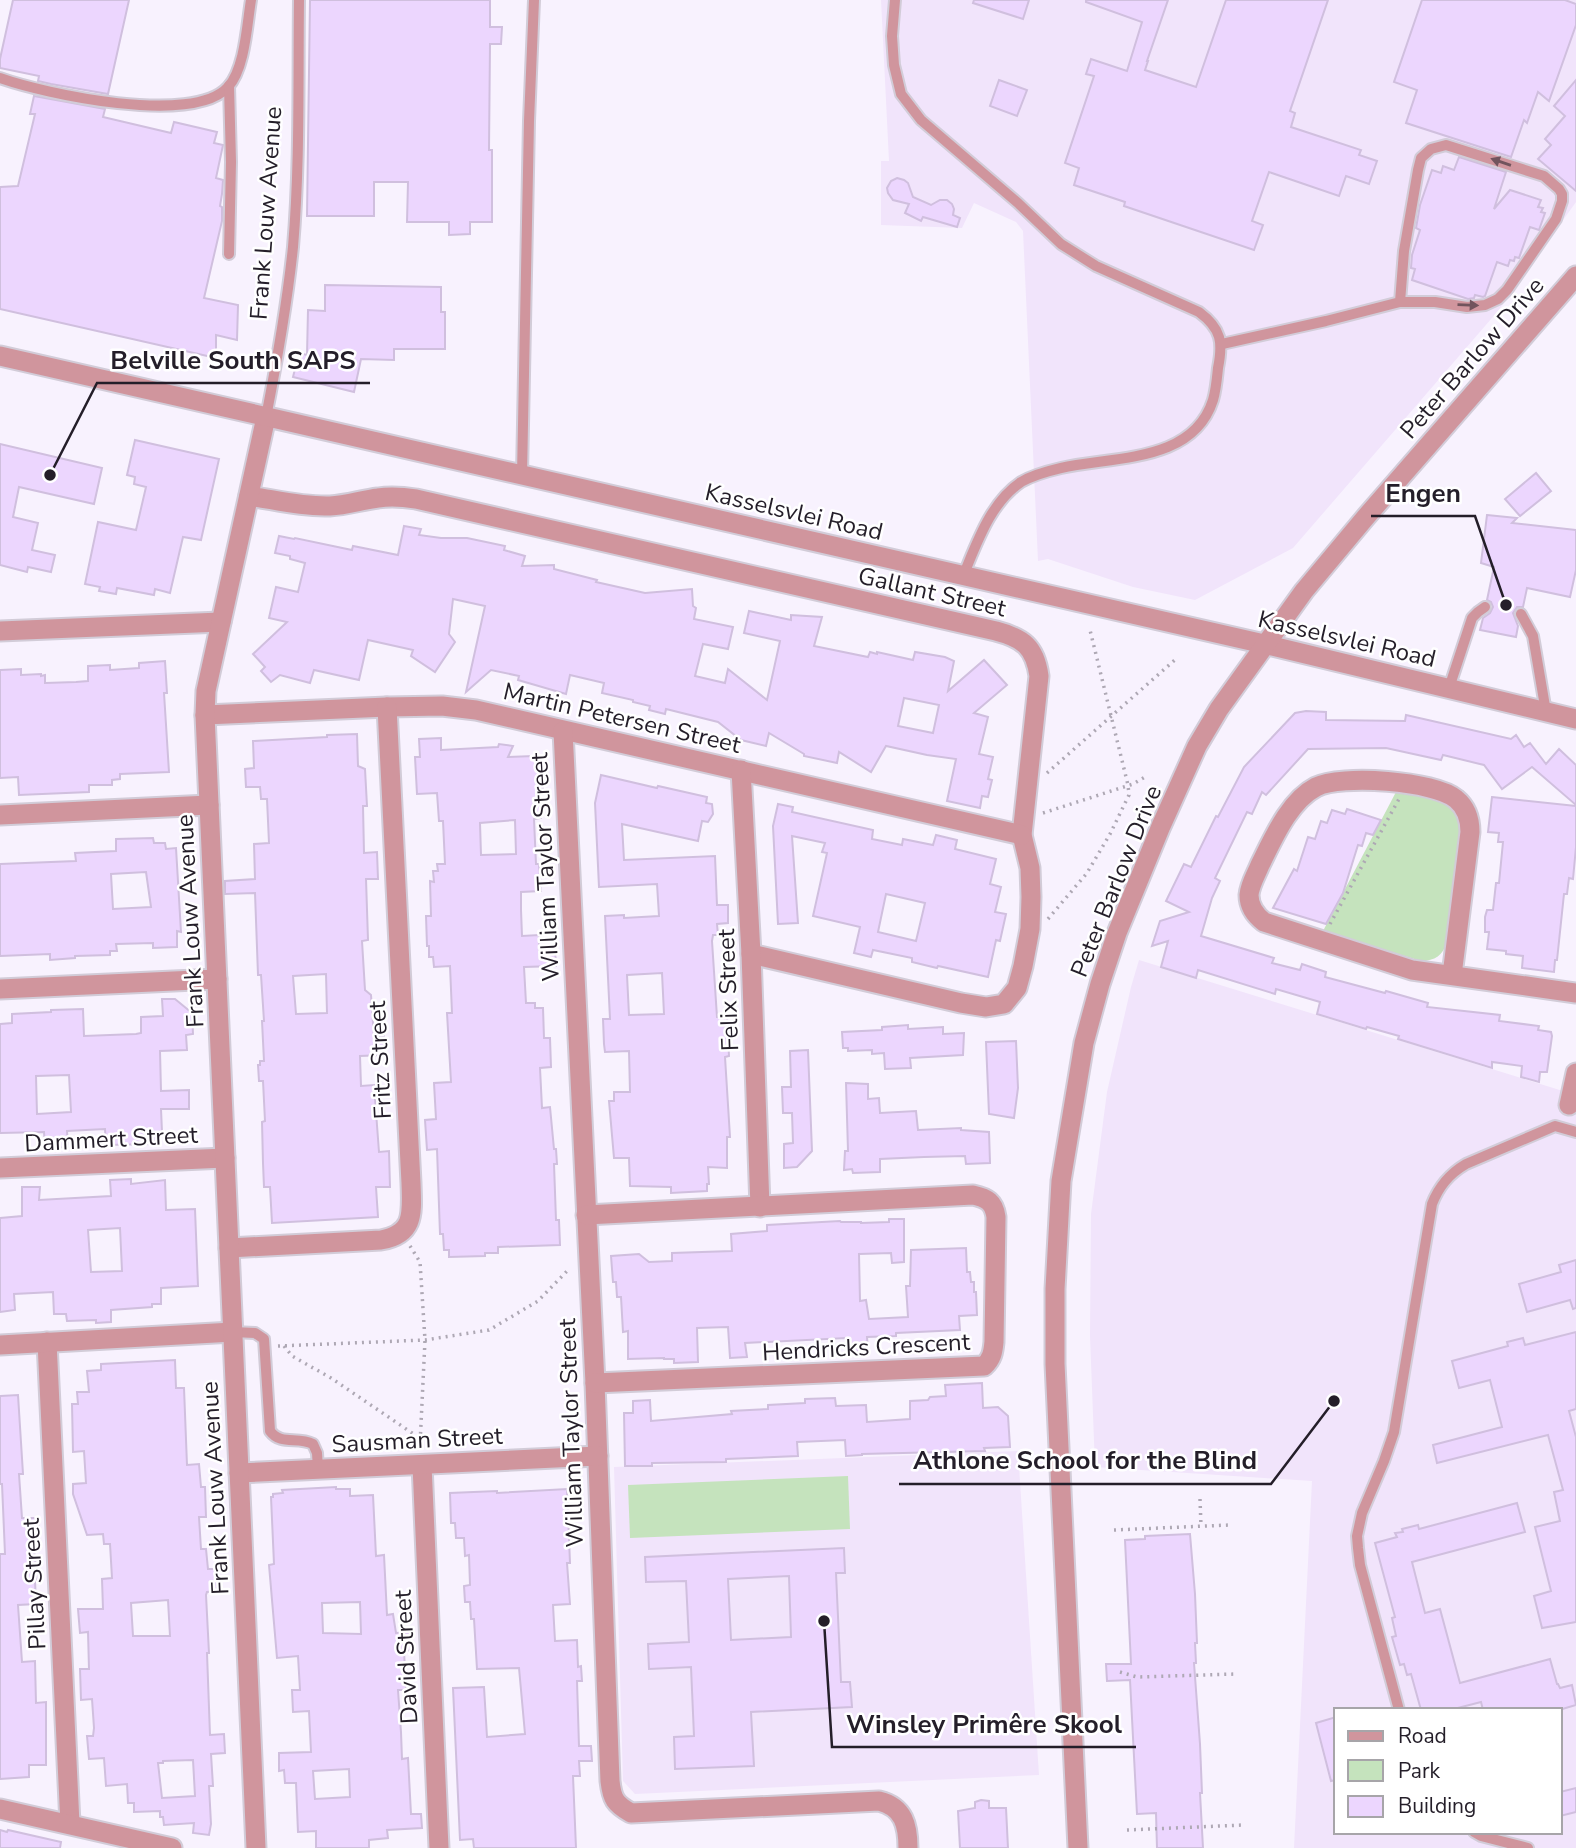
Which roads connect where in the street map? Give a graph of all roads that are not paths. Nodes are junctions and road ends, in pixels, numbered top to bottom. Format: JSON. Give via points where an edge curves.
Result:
{"nodes":[{"id":1,"x":251,"y":0,"type":"edge"},
{"id":2,"x":299,"y":0,"type":"edge"},
{"id":3,"x":534,"y":0,"type":"edge"},
{"id":4,"x":895,"y":0,"type":"edge"},
{"id":5,"x":0,"y":78,"type":"edge"},
{"id":6,"x":229,"y":86,"type":"junction"},
{"id":7,"x":229,"y":254,"type":"dead end"},
{"id":8,"x":1576,"y":276,"type":"edge"},
{"id":9,"x":1400,"y":302,"type":"junction"},
{"id":10,"x":1222,"y":344,"type":"junction"},
{"id":11,"x":0,"y":356,"type":"edge"},
{"id":12,"x":266,"y":417,"type":"junction"},
{"id":13,"x":522,"y":475,"type":"junction"},
{"id":14,"x":249,"y":496,"type":"junction"},
{"id":15,"x":963,"y":576,"type":"junction"},
{"id":16,"x":1485,"y":607,"type":"dead end"},
{"id":17,"x":1521,"y":614,"type":"dead end"},
{"id":18,"x":221,"y":622,"type":"junction"},
{"id":19,"x":0,"y":631,"type":"edge"},
{"id":20,"x":1264,"y":644,"type":"junction"},
{"id":21,"x":1449,"y":688,"type":"junction"},
{"id":22,"x":387,"y":707,"type":"junction"},
{"id":23,"x":1546,"y":712,"type":"junction"},
{"id":24,"x":205,"y":715,"type":"junction"},
{"id":25,"x":1576,"y":719,"type":"edge"},
{"id":26,"x":563,"y":731,"type":"junction"},
{"id":27,"x":741,"y":770,"type":"junction"},
{"id":28,"x":209,"y":805,"type":"junction"},
{"id":29,"x":0,"y":815,"type":"edge"},
{"id":30,"x":1022,"y":835,"type":"junction"},
{"id":31,"x":751,"y":954,"type":"junction"},
{"id":32,"x":1452,"y":975,"type":"junction"},
{"id":33,"x":217,"y":979,"type":"junction"},
{"id":34,"x":0,"y":989,"type":"edge"},
{"id":35,"x":1576,"y":993,"type":"edge"},
{"id":36,"x":1576,"y":1073,"type":"edge"},
{"id":37,"x":1569,"y":1105,"type":"joint"},
{"id":38,"x":1563,"y":1128,"type":"junction"},
{"id":39,"x":1576,"y":1132,"type":"edge"},
{"id":40,"x":225,"y":1158,"type":"junction"},
{"id":41,"x":0,"y":1168,"type":"edge"},
{"id":42,"x":760,"y":1207,"type":"junction"},
{"id":43,"x":586,"y":1215,"type":"junction"},
{"id":44,"x":229,"y":1248,"type":"junction"},
{"id":45,"x":233,"y":1332,"type":"junction"},
{"id":46,"x":47,"y":1342,"type":"junction"},
{"id":47,"x":0,"y":1345,"type":"edge"},
{"id":48,"x":594,"y":1383,"type":"junction"},
{"id":49,"x":598,"y":1456,"type":"junction"},
{"id":50,"x":422,"y":1465,"type":"junction"},
{"id":51,"x":318,"y":1469,"type":"junction"},
{"id":52,"x":239,"y":1473,"type":"junction"},
{"id":53,"x":1398,"y":1708,"type":"edge"},
{"id":54,"x":0,"y":1808,"type":"edge"},
{"id":55,"x":70,"y":1824,"type":"junction"},
{"id":56,"x":1478,"y":1834,"type":"edge"},
{"id":57,"x":172,"y":1848,"type":"edge"},
{"id":58,"x":256,"y":1848,"type":"edge"},
{"id":59,"x":439,"y":1848,"type":"edge"},
{"id":60,"x":908,"y":1848,"type":"edge"},
{"id":61,"x":1078,"y":1848,"type":"edge"},
{"id":62,"x":1528,"y":1848,"type":"edge"}],
"edges":[{"from":1,"to":6,"type":"lane","via":[[242,62]]},
{"from":2,"to":12,"type":"lane","name":"Frank Louw Avenue","via":[[293,246]]},
{"from":3,"to":13,"type":"lane"},
{"from":4,"to":10,"type":"lane","via":[[894,65],[901,93],[921,120],[1061,244],[1096,266],[1199,312],[1213,324]]},
{"from":5,"to":6,"type":"lane","via":[[29,88],[150,106],[199,103]]},
{"from":6,"to":7,"type":"lane"},
{"from":8,"to":20,"type":"street","name":"Peter Barlow Drive","via":[[1365,518]]},
{"from":9,"to":9,"type":"lane","one_way":true,"via":[[1467,307],[1498,299],[1556,219],[1562,194],[1544,176],[1446,145],[1431,149],[1422,158],[1415,183]]},
{"from":9,"to":10,"type":"lane"},
{"from":10,"to":15,"type":"lane","via":[[1213,399],[1195,428],[1175,443],[1142,456],[1079,464],[1023,481],[997,505]]},
{"from":11,"to":12,"type":"street","name":"Kasselsvlei Road"},
{"from":12,"to":13,"type":"street","name":"Kasselsvlei Road"},
{"from":12,"to":14,"type":"street","name":"Frank Louw Avenue"},
{"from":13,"to":15,"type":"street","name":"Kasselsvlei Road"},
{"from":14,"to":18,"type":"street","name":"Frank Louw Avenue"},
{"from":14,"to":30,"type":"street","name":"Gallant Street","via":[[326,506],[384,497],[416,499],[1015,637],[1033,652],[1039,676]]},
{"from":15,"to":20,"type":"street","name":"Kasselsvlei Road"},
{"from":16,"to":21,"type":"lane","via":[[1472,618]]},
{"from":17,"to":23,"type":"lane","via":[[1534,636]]},
{"from":18,"to":19,"type":"street"},
{"from":18,"to":24,"type":"street","name":"Frank Louw Avenue"},
{"from":20,"to":21,"type":"street","name":"Kasselsvlei Road"},
{"from":20,"to":61,"type":"street","name":"Peter Barlow Drive","via":[[1197,746],[1117,933],[1084,1043],[1061,1181],[1055,1364]]},
{"from":21,"to":23,"type":"street","name":"Kasselsvlei Road"},
{"from":22,"to":24,"type":"street","name":"Martin Petersen Street"},
{"from":22,"to":26,"type":"street","name":"Martin Petersen Street","via":[[476,710]]},
{"from":22,"to":44,"type":"street","name":"Fritz Street","via":[[410,1217],[394,1238]]},
{"from":23,"to":25,"type":"street","name":"Kasselsvlei Road"},
{"from":24,"to":28,"type":"street","name":"Frank Louw Avenue"},
{"from":26,"to":27,"type":"street","name":"Martin Petersen Street"},
{"from":26,"to":43,"type":"street","name":"William Taylor Street"},
{"from":27,"to":30,"type":"street","name":"Martin Petersen Street"},
{"from":27,"to":31,"type":"street","name":"Felix Street"},
{"from":28,"to":29,"type":"street"},
{"from":28,"to":33,"type":"street","name":"Frank Louw Avenue"},
{"from":30,"to":31,"type":"street","name":"Gallant Street","via":[[1030,867],[1030,929],[1017,988],[1004,1004],[961,1003]]},
{"from":31,"to":42,"type":"street","name":"Felix Street"},
{"from":32,"to":32,"type":"street","via":[[1412,970],[1271,926],[1257,917],[1250,902],[1251,885],[1277,831],[1307,793],[1333,781],[1392,782],[1442,791],[1459,801],[1470,832]]},
{"from":32,"to":35,"type":"street"},
{"from":33,"to":34,"type":"street"},
{"from":33,"to":40,"type":"street","name":"Frank Louw Avenue"},
{"from":36,"to":37,"type":"street"},
{"from":37,"to":38,"type":"lane"},
{"from":38,"to":39,"type":"lane"},
{"from":38,"to":53,"type":"lane","via":[[1555,1126],[1466,1164],[1447,1178],[1432,1204],[1394,1432],[1357,1536],[1360,1565]]},
{"from":40,"to":41,"type":"street","name":"Dammert Street"},
{"from":40,"to":44,"type":"street","name":"Frank Louw Avenue"},
{"from":42,"to":43,"type":"street","name":"Hendricks Crescent"},
{"from":42,"to":48,"type":"street","name":"Hendricks Crescent","via":[[984,1197],[995,1208],[996,1217],[994,1342],[989,1361],[976,1367]]},
{"from":43,"to":48,"type":"street","name":"William Taylor Street"},
{"from":44,"to":45,"type":"street","name":"Frank Louw Avenue"},
{"from":45,"to":46,"type":"street"},
{"from":45,"to":51,"type":"lane","via":[[249,1332],[264,1339],[270,1432],[276,1439],[313,1444]]},
{"from":45,"to":52,"type":"street","name":"Frank Louw Avenue"},
{"from":46,"to":47,"type":"street"},
{"from":46,"to":55,"type":"street","name":"Pillay Street"},
{"from":48,"to":49,"type":"street","name":"William Taylor Street"},
{"from":49,"to":50,"type":"street","name":"Sausman Street"},
{"from":49,"to":60,"type":"street","name":"William Taylor Street","via":[[610,1781],[619,1807],[646,1814],[879,1801],[903,1816]]},
{"from":50,"to":51,"type":"street","name":"Sausman Street"},
{"from":50,"to":59,"type":"street","name":"David Street"},
{"from":51,"to":52,"type":"street","name":"Sausman Street"},
{"from":52,"to":58,"type":"street","name":"Frank Louw Avenue"},
{"from":54,"to":55,"type":"street"},
{"from":55,"to":57,"type":"street"},
{"from":56,"to":62,"type":"lane"}]}
